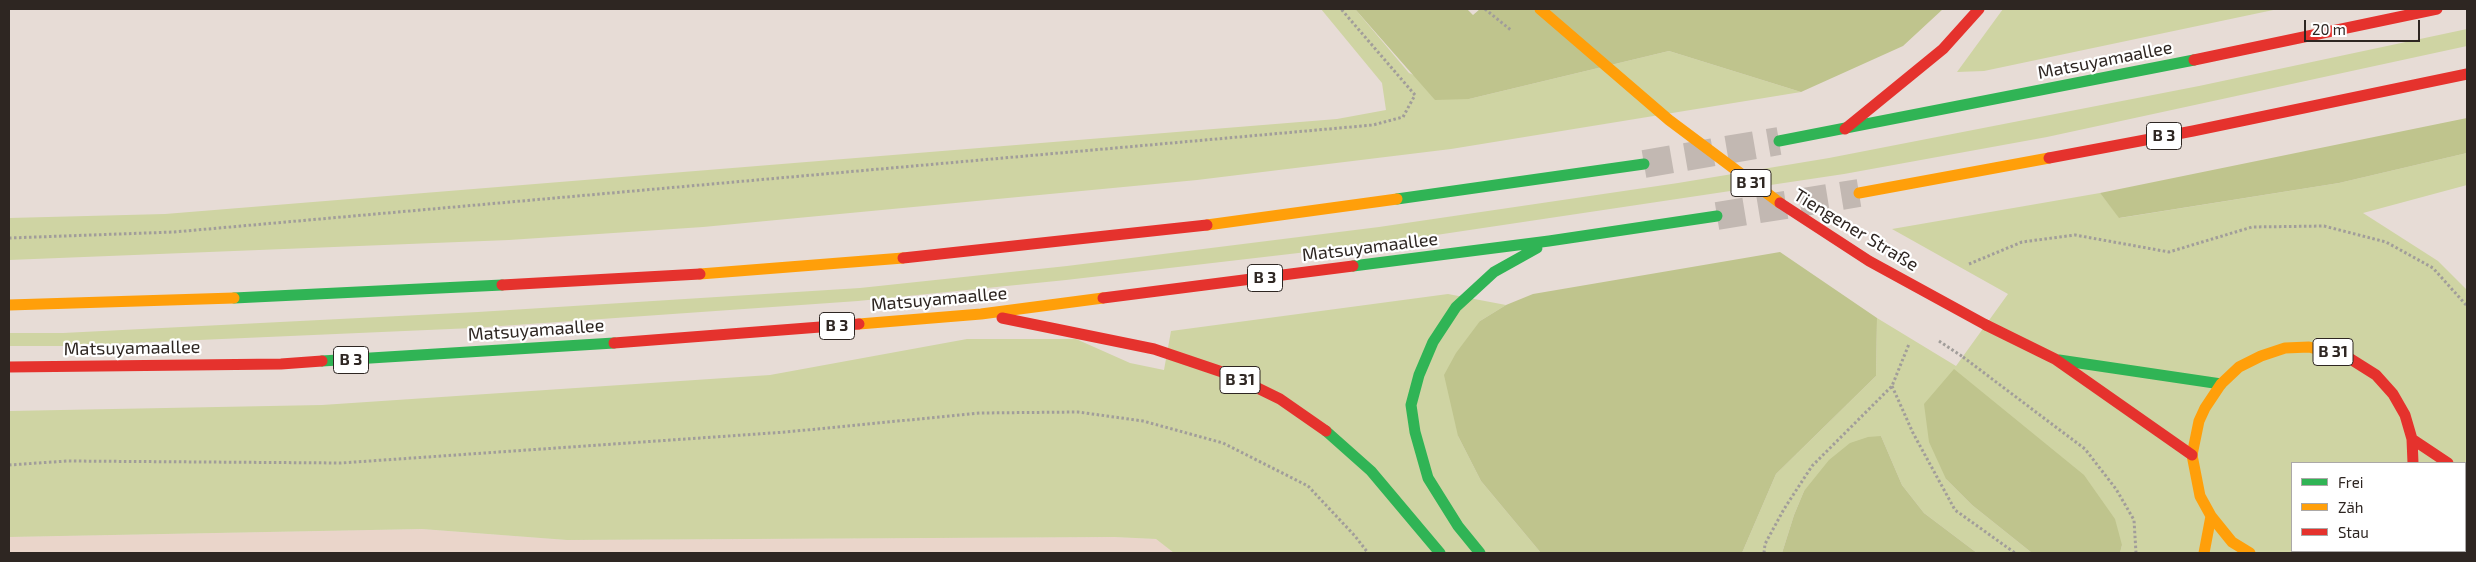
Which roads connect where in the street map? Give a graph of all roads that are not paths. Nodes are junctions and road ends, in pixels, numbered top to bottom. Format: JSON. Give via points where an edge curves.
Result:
{"nodes":[{"id":1,"x":1540,"y":9,"type":"edge"},
{"id":2,"x":1979,"y":9,"type":"edge"},
{"id":3,"x":2437,"y":9,"type":"edge"},
{"id":4,"x":2467,"y":74,"type":"edge"},
{"id":5,"x":1842,"y":130,"type":"junction"},
{"id":6,"x":1779,"y":141,"type":"tunnel mouth"},
{"id":7,"x":1644,"y":164,"type":"tunnel mouth"},
{"id":8,"x":1859,"y":193,"type":"tunnel mouth"},
{"id":9,"x":1717,"y":216,"type":"tunnel mouth"},
{"id":10,"x":1549,"y":241,"type":"junction"},
{"id":11,"x":9,"y":305,"type":"edge"},
{"id":12,"x":981,"y":314,"type":"junction"},
{"id":13,"x":2055,"y":359,"type":"junction"},
{"id":14,"x":9,"y":367,"type":"edge"},
{"id":15,"x":2221,"y":384,"type":"junction"},
{"id":16,"x":2412,"y":439,"type":"junction"},
{"id":17,"x":2192,"y":455,"type":"junction"},
{"id":18,"x":2413,"y":462,"type":"edge"},
{"id":19,"x":2446,"y":462,"type":"edge"},
{"id":20,"x":2211,"y":516,"type":"junction"},
{"id":21,"x":1440,"y":553,"type":"edge"},
{"id":22,"x":1480,"y":553,"type":"edge"},
{"id":23,"x":2204,"y":553,"type":"edge"},
{"id":24,"x":2250,"y":553,"type":"edge"}],
"edges":[{"from":1,"to":13,"type":"main road","name":"Tiengener Straße","number":"B 31","bridge":true,"via":[[1669,120],[1773,199],[1869,261]]},
{"from":2,"to":5,"type":"main road","via":[[1943,49]]},
{"from":3,"to":5,"type":"main road","name":"Matsuyamaallee"},
{"from":4,"to":8,"type":"main road","number":"B 3","via":[[2240,121]]},
{"from":5,"to":6,"type":"main road","name":"Matsuyamaallee"},
{"from":7,"to":11,"type":"main road","via":[[1244,221],[881,260],[680,276],[311,296]]},
{"from":9,"to":10,"type":"main road","name":"Matsuyamaallee","number":"B 3"},
{"from":10,"to":12,"type":"main road","name":"Matsuyamaallee","number":"B 3"},
{"from":10,"to":22,"type":"main road","via":[[1494,272],[1456,307],[1433,342],[1419,374],[1411,405],[1428,478],[1458,526]]},
{"from":12,"to":14,"type":"main road","name":"Matsuyamaallee","number":"B 3","via":[[693,338],[280,364]]},
{"from":12,"to":21,"type":"main road","number":"B 31","via":[[1154,349],[1231,375],[1280,399],[1329,433],[1371,470]]},
{"from":13,"to":15,"type":"main road","name":"Tiengener Straße","number":"B 31"},
{"from":13,"to":17,"type":"main road","name":"Tiengener Straße","number":"B 31"},
{"from":15,"to":16,"type":"main road","number":"B 31","via":[[2239,367],[2285,348],[2309,347],[2334,352],[2356,361],[2376,375],[2393,394],[2405,415]]},
{"from":15,"to":17,"type":"main road","number":"B 31","via":[[2204,408]]},
{"from":16,"to":18,"type":"main road","number":"B 31"},
{"from":16,"to":19,"type":"main road"},
{"from":17,"to":20,"type":"main road","number":"B 31","via":[[2200,496]]},
{"from":20,"to":23,"type":"main road"},
{"from":20,"to":24,"type":"main road","number":"B 31","via":[[2232,542]]}]}
